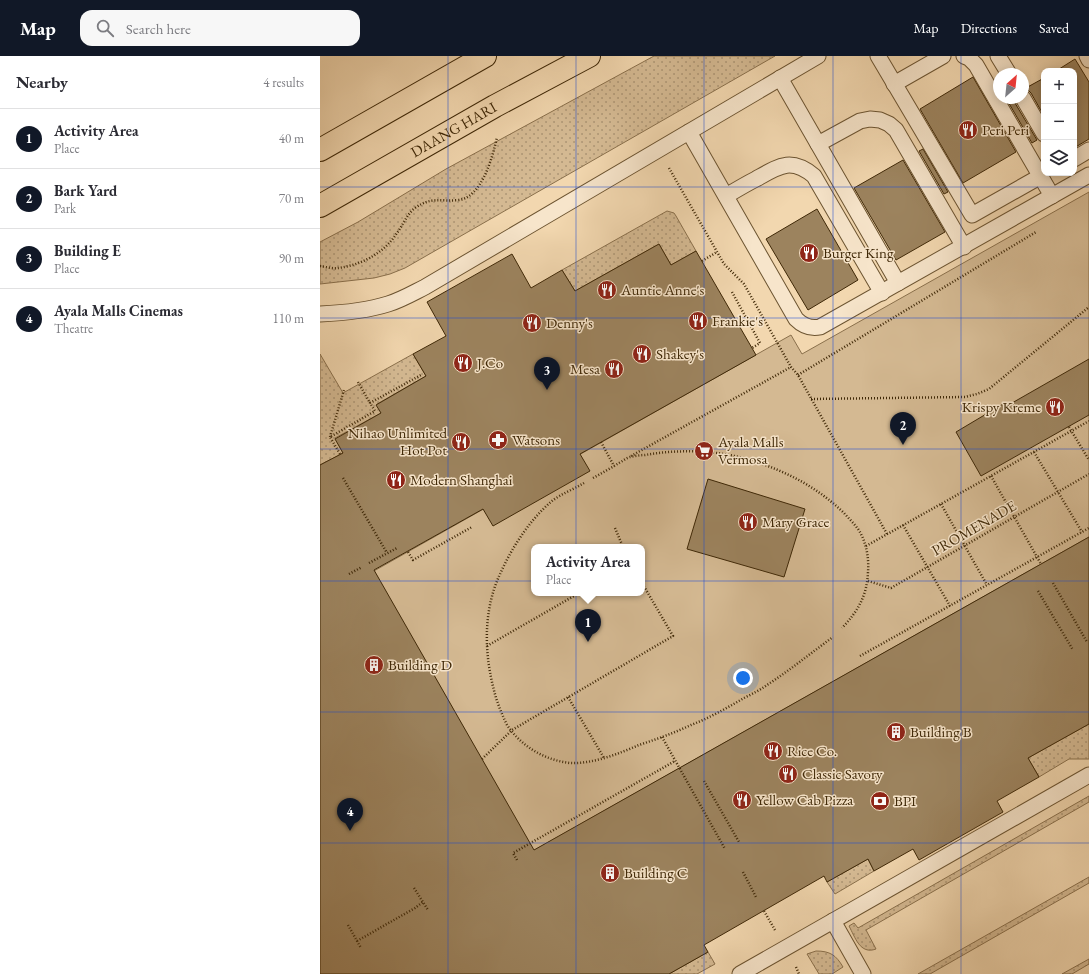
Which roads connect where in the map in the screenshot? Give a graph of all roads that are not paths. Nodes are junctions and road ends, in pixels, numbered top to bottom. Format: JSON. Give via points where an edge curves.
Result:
{"nodes":[{"id":1,"x":485,"y":56,"type":"edge"},
{"id":2,"x":589,"y":56,"type":"edge"},
{"id":3,"x":818,"y":56,"type":"edge"},
{"id":4,"x":878,"y":56,"type":"edge"},
{"id":5,"x":943,"y":56,"type":"edge"},
{"id":6,"x":964,"y":56,"type":"edge"},
{"id":7,"x":998,"y":56,"type":"edge"},
{"id":8,"x":1087,"y":56,"type":"edge"},
{"id":9,"x":1089,"y":60,"type":"edge"},
{"id":10,"x":1005,"y":68,"type":"edge"},
{"id":11,"x":780,"y":78,"type":"junction"},
{"id":12,"x":894,"y":84,"type":"junction"},
{"id":13,"x":1026,"y":104,"type":"edge"},
{"id":14,"x":1041,"y":129,"type":"edge"},
{"id":15,"x":689,"y":132,"type":"junction"},
{"id":16,"x":818,"y":144,"type":"junction"},
{"id":17,"x":320,"y":150,"type":"edge"},
{"id":18,"x":1089,"y":150,"type":"edge"},
{"id":19,"x":1077,"y":157,"type":"edge"},
{"id":20,"x":1089,"y":175,"type":"edge"},
{"id":21,"x":1041,"y":176,"type":"junction"},
{"id":22,"x":726,"y":196,"type":"junction"},
{"id":23,"x":1052,"y":196,"type":"junction"},
{"id":24,"x":320,"y":206,"type":"edge"},
{"id":25,"x":964,"y":247,"type":"junction"},
{"id":26,"x":898,"y":283,"type":"junction"},
{"id":27,"x":882,"y":292,"type":"junction"},
{"id":28,"x":320,"y":314,"type":"edge"},
{"id":29,"x":1089,"y":775,"type":"edge"},
{"id":30,"x":833,"y":921,"type":"junction"},
{"id":31,"x":740,"y":974,"type":"edge"},
{"id":32,"x":863,"y":974,"type":"edge"}],
"edges":[{"from":1,"to":17,"type":"main road"},
{"from":2,"to":24,"type":"main road","name":"DAANG HARI","via":[[495,106]]},
{"from":3,"to":11,"type":"lane"},
{"from":4,"to":12,"type":"lane"},
{"from":5,"to":12,"type":"lane"},
{"from":6,"to":21,"type":"lane","via":[[976,65]]},
{"from":7,"to":10,"type":"lane"},
{"from":8,"to":9,"type":"lane"},
{"from":11,"to":15,"type":"lane"},
{"from":11,"to":16,"type":"lane"},
{"from":12,"to":21,"type":"lane","via":[[972,215]]},
{"from":13,"to":14,"type":"lane"},
{"from":15,"to":22,"type":"lane"},
{"from":15,"to":28,"type":"lane","via":[[425,287],[389,304],[368,310]]},
{"from":16,"to":25,"type":"lane","via":[[860,121],[880,120],[889,124],[896,130]]},
{"from":16,"to":26,"type":"lane"},
{"from":18,"to":19,"type":"lane"},
{"from":20,"to":23,"type":"lane"},
{"from":21,"to":23,"type":"lane"},
{"from":22,"to":27,"type":"lane","via":[[777,167],[788,165],[806,170],[814,176]]},
{"from":22,"to":27,"type":"lane","via":[[801,324],[807,327],[820,327]]},
{"from":23,"to":25,"type":"lane"},
{"from":25,"to":26,"type":"lane"},
{"from":26,"to":27,"type":"lane"},
{"from":29,"to":30,"type":"lane"},
{"from":30,"to":31,"type":"lane"},
{"from":30,"to":32,"type":"lane"}]}
